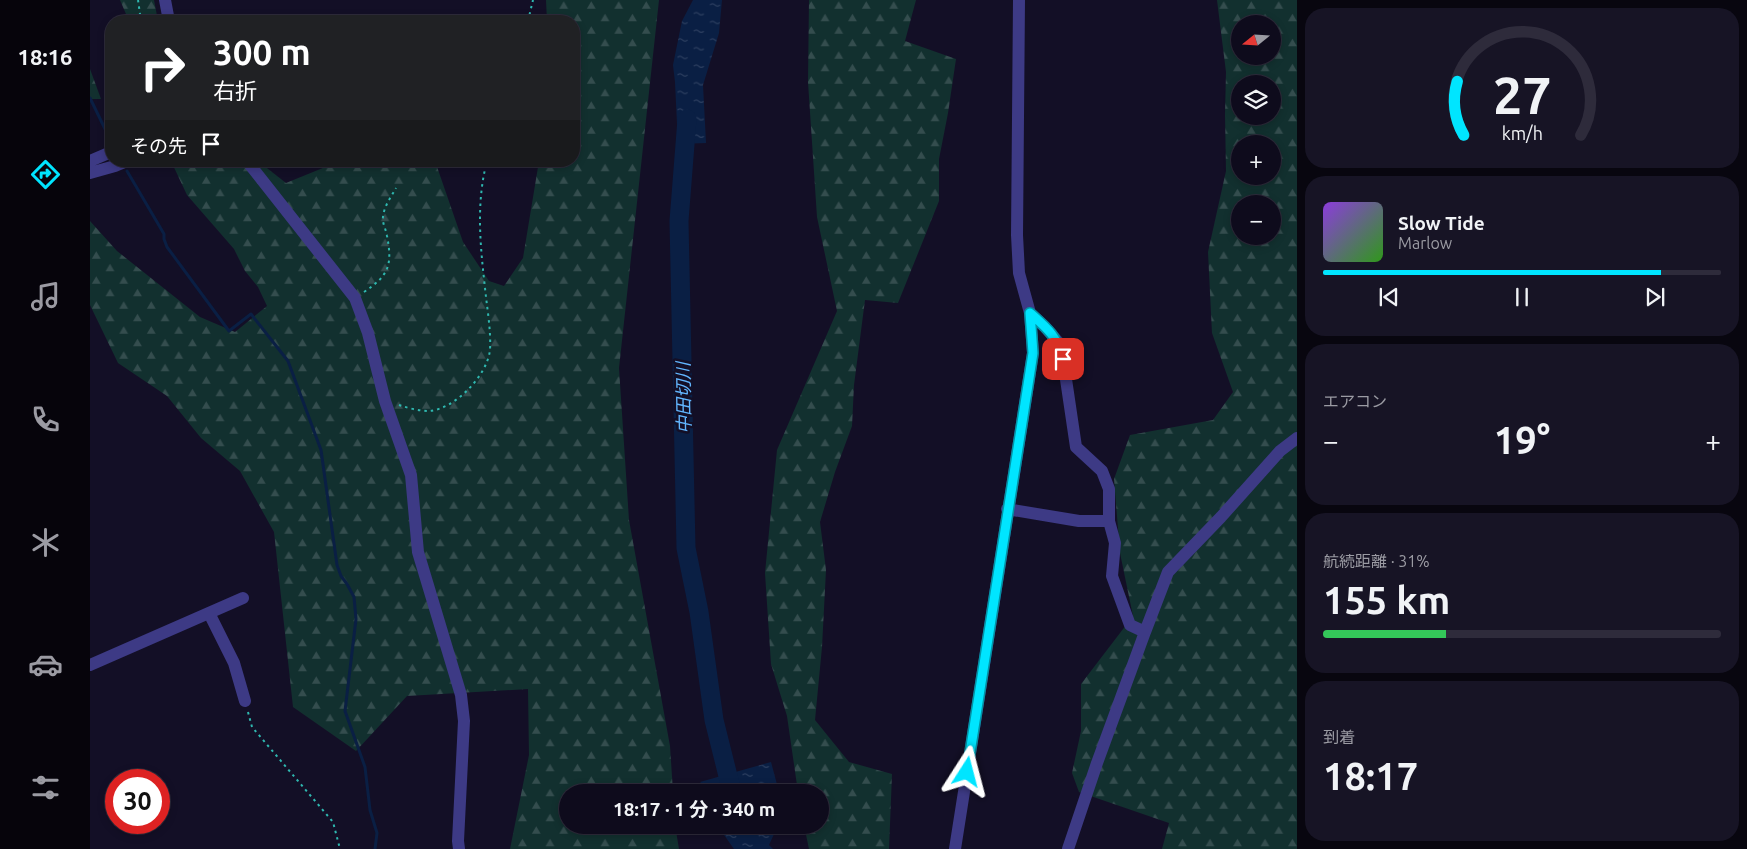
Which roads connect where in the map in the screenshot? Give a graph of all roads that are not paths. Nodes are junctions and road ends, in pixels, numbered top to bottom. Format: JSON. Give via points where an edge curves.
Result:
{"nodes":[{"id":1,"x":165,"y":0,"type":"edge"},
{"id":2,"x":1019,"y":0,"type":"edge"},
{"id":3,"x":168,"y":15,"type":"edge"},
{"id":4,"x":105,"y":155,"type":"edge"},
{"id":5,"x":90,"y":161,"type":"edge"},
{"id":6,"x":111,"y":167,"type":"edge"},
{"id":7,"x":252,"y":167,"type":"edge"},
{"id":8,"x":90,"y":173,"type":"edge"},
{"id":9,"x":1030,"y":313,"type":"junction"},
{"id":10,"x":1297,"y":438,"type":"edge"},
{"id":11,"x":1007,"y":509,"type":"junction"},
{"id":12,"x":1109,"y":521,"type":"junction"},
{"id":13,"x":243,"y":598,"type":"dead end"},
{"id":14,"x":208,"y":613,"type":"junction"},
{"id":15,"x":1146,"y":632,"type":"junction"},
{"id":16,"x":90,"y":665,"type":"edge"},
{"id":17,"x":245,"y":700,"type":"road end"},
{"id":18,"x":459,"y":849,"type":"edge"},
{"id":19,"x":955,"y":849,"type":"edge"},
{"id":20,"x":1068,"y":849,"type":"edge"}],
"edges":[{"from":1,"to":3,"type":"street"},
{"from":2,"to":9,"type":"street","via":[[1018,273]]},
{"from":4,"to":5,"type":"street"},
{"from":6,"to":8,"type":"street"},
{"from":7,"to":18,"type":"street","via":[[356,298],[368,333],[385,401],[410,476],[418,552],[461,695],[464,721]]},
{"from":9,"to":11,"type":"street","via":[[1033,353]]},
{"from":9,"to":12,"type":"street","via":[[1058,342],[1076,447],[1102,471],[1109,489]]},
{"from":10,"to":15,"type":"street","via":[[1280,451],[1168,572]]},
{"from":11,"to":12,"type":"street","via":[[1079,521]]},
{"from":11,"to":19,"type":"street"},
{"from":12,"to":15,"type":"street","via":[[1116,543],[1112,576],[1130,625]]},
{"from":13,"to":14,"type":"street"},
{"from":14,"to":16,"type":"street"},
{"from":14,"to":17,"type":"street","via":[[234,663]]},
{"from":15,"to":20,"type":"street"}]}
